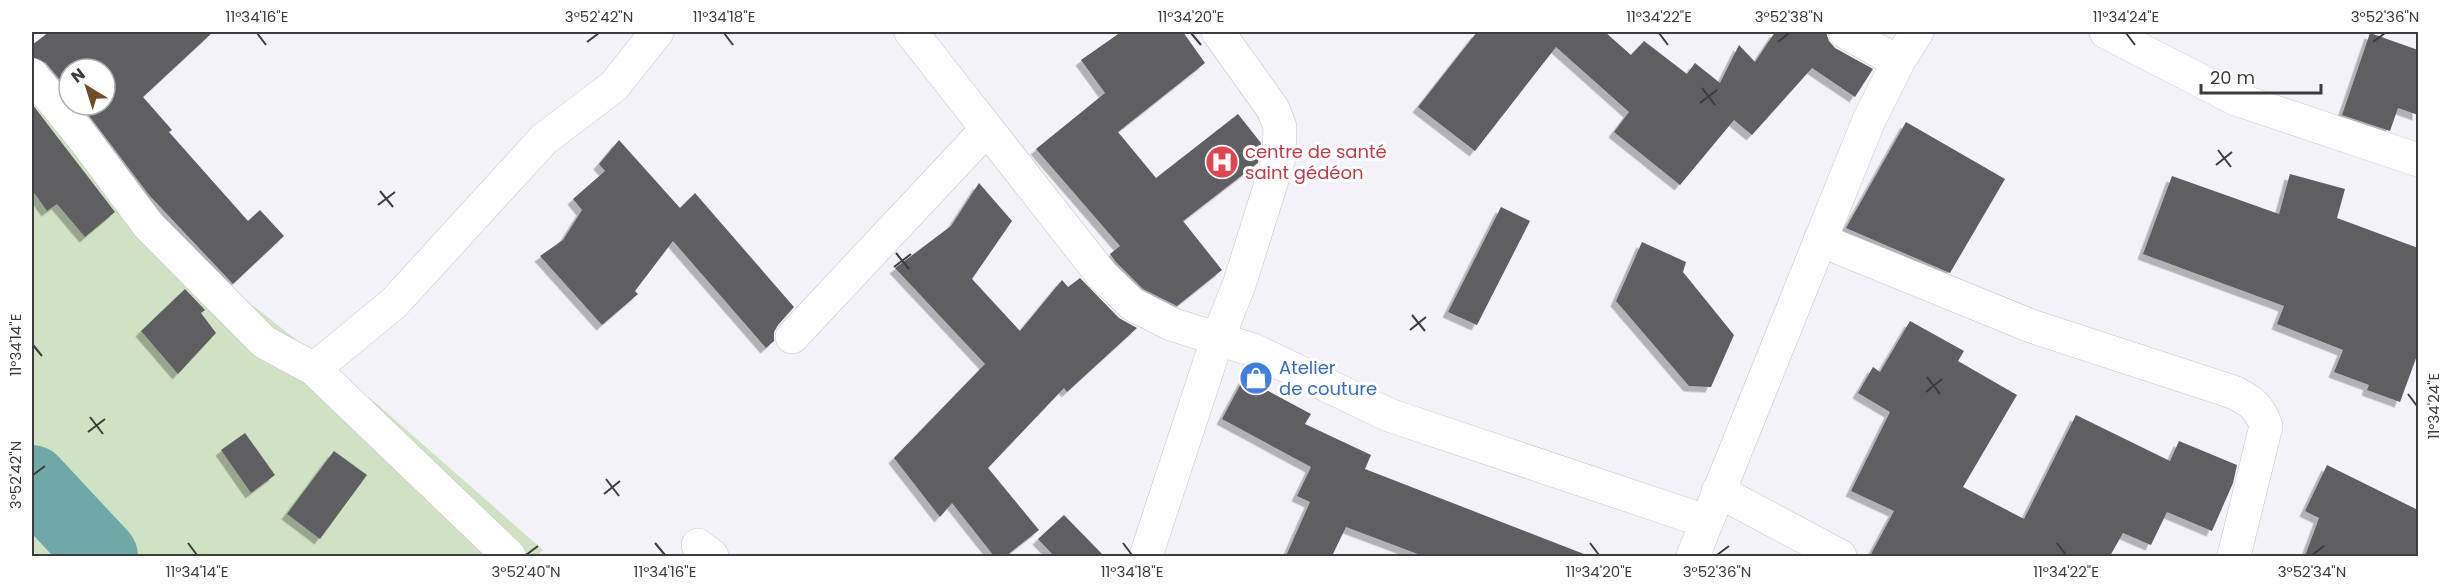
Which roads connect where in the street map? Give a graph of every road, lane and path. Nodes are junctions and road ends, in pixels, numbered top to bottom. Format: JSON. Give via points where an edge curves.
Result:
{"nodes":[{"id":1,"x":657,"y":32,"type":"edge"},
{"id":2,"x":911,"y":32,"type":"edge"},
{"id":3,"x":1218,"y":32,"type":"edge"},
{"id":4,"x":1845,"y":32,"type":"edge"},
{"id":5,"x":1917,"y":32,"type":"edge"},
{"id":6,"x":2106,"y":32,"type":"edge"},
{"id":7,"x":1898,"y":62,"type":"junction"},
{"id":8,"x":32,"y":75,"type":"edge"},
{"id":9,"x":987,"y":129,"type":"junction"},
{"id":10,"x":2418,"y":160,"type":"edge"},
{"id":11,"x":1820,"y":240,"type":"junction"},
{"id":12,"x":792,"y":337,"type":"dead end"},
{"id":13,"x":1217,"y":340,"type":"junction"},
{"id":14,"x":314,"y":369,"type":"junction"},
{"id":15,"x":1718,"y":491,"type":"junction"},
{"id":16,"x":1705,"y":521,"type":"junction"},
{"id":17,"x":509,"y":556,"type":"edge"},
{"id":18,"x":1146,"y":556,"type":"edge"},
{"id":19,"x":1693,"y":556,"type":"edge"},
{"id":20,"x":1840,"y":556,"type":"edge"},
{"id":21,"x":2234,"y":556,"type":"edge"}],
"edges":[{"from":1,"to":14,"type":"street","via":[[614,86],[544,139],[394,303]]},
{"from":2,"to":9,"type":"street"},
{"from":3,"to":13,"type":"street","via":[[1273,108],[1280,127],[1280,158]]},
{"from":4,"to":7,"type":"street"},
{"from":5,"to":7,"type":"street"},
{"from":6,"to":10,"type":"street","via":[[2236,99]]},
{"from":7,"to":11,"type":"street","via":[[1869,120]]},
{"from":8,"to":14,"type":"street","via":[[148,225],[264,342]]},
{"from":9,"to":12,"type":"street"},
{"from":9,"to":13,"type":"street","via":[[1102,275],[1132,304],[1171,324]]},
{"from":11,"to":15,"type":"street"},
{"from":11,"to":21,"type":"street","via":[[2031,326],[2251,401],[2266,426]]},
{"from":13,"to":16,"type":"street","via":[[1253,350],[1389,415]]},
{"from":13,"to":18,"type":"street"},
{"from":14,"to":17,"type":"street"},
{"from":15,"to":16,"type":"street"},
{"from":15,"to":20,"type":"street"},
{"from":16,"to":19,"type":"street"}]}
